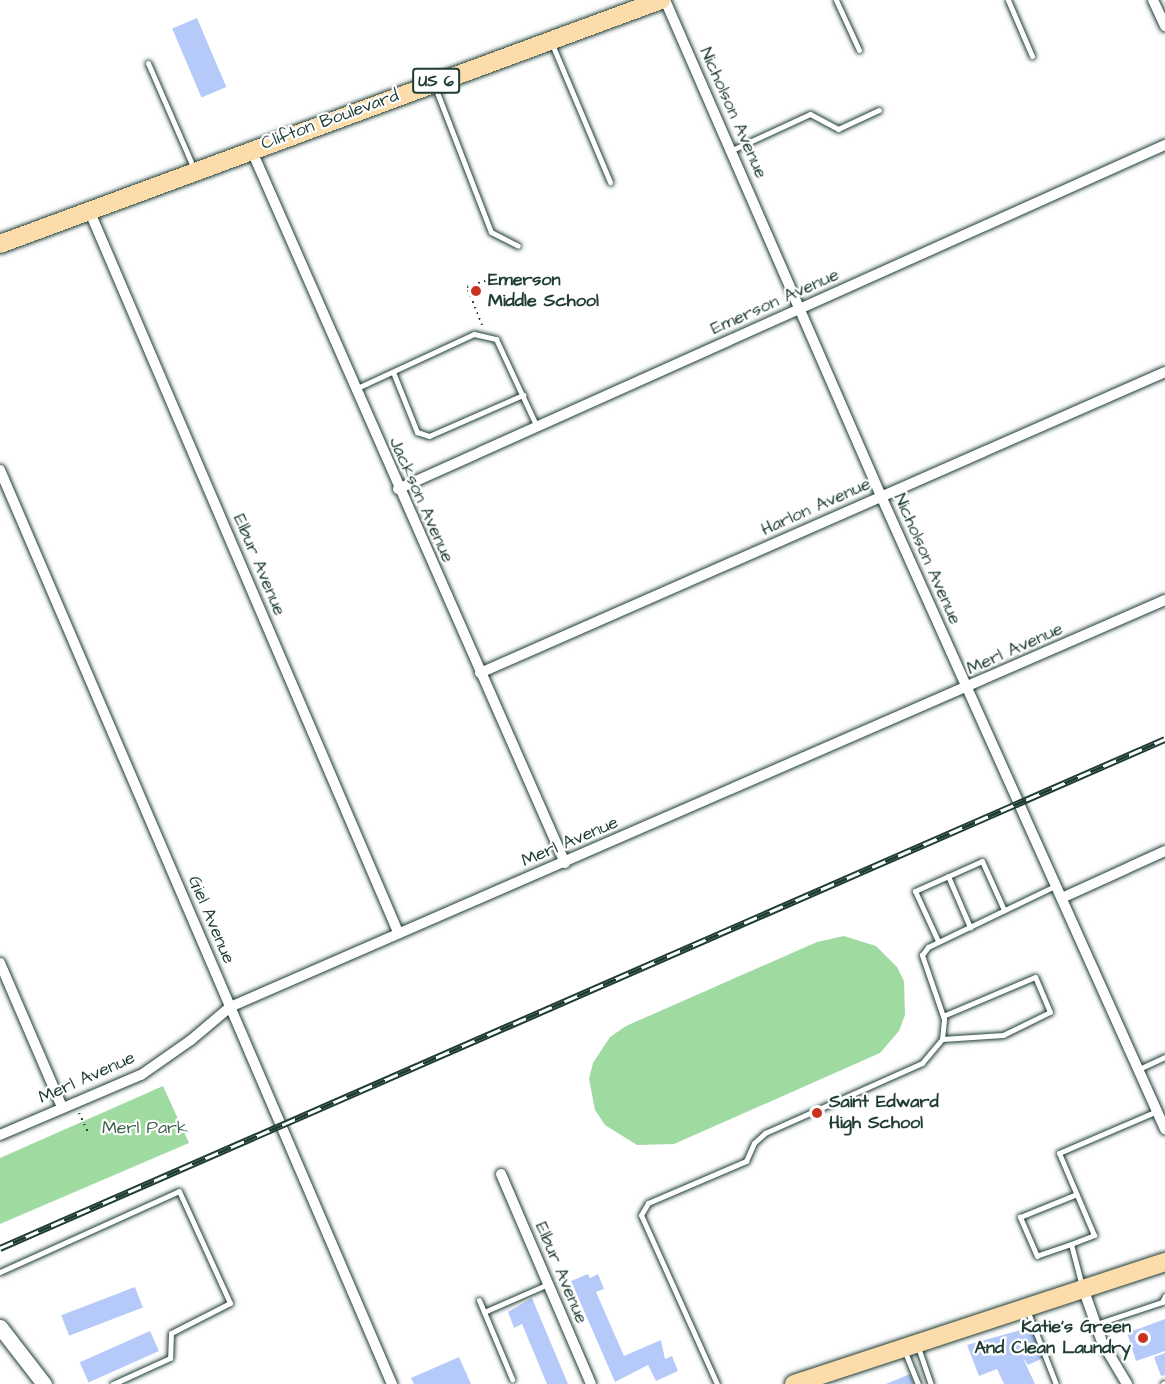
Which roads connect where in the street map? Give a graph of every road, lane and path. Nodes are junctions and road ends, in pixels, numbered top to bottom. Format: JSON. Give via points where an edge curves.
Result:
{"nodes":[{"id":1,"x":663,"y":0,"type":"edge"},
{"id":2,"x":836,"y":0,"type":"edge"},
{"id":3,"x":1008,"y":0,"type":"edge"},
{"id":4,"x":1153,"y":0,"type":"edge"},
{"id":5,"x":1165,"y":26,"type":"edge"},
{"id":6,"x":550,"y":40,"type":"junction"},
{"id":7,"x":858,"y":50,"type":"dead end"},
{"id":8,"x":1032,"y":56,"type":"dead end"},
{"id":9,"x":148,"y":63,"type":"dead end"},
{"id":10,"x":433,"y":83,"type":"junction"},
{"id":11,"x":879,"y":111,"type":"dead end"},
{"id":12,"x":1165,"y":145,"type":"edge"},
{"id":13,"x":251,"y":149,"type":"junction"},
{"id":14,"x":732,"y":150,"type":"junction"},
{"id":15,"x":195,"y":170,"type":"junction"},
{"id":16,"x":610,"y":182,"type":"dead end"},
{"id":17,"x":89,"y":210,"type":"junction"},
{"id":18,"x":0,"y":244,"type":"edge"},
{"id":19,"x":518,"y":246,"type":"dead end"},
{"id":20,"x":496,"y":278,"type":"dead end"},
{"id":21,"x":801,"y":308,"type":"junction"},
{"id":22,"x":483,"y":328,"type":"dead end"},
{"id":23,"x":393,"y":372,"type":"junction"},
{"id":24,"x":1165,"y":372,"type":"edge"},
{"id":25,"x":355,"y":389,"type":"junction"},
{"id":26,"x":523,"y":395,"type":"junction"},
{"id":27,"x":537,"y":427,"type":"junction"},
{"id":28,"x":0,"y":470,"type":"edge"},
{"id":29,"x":398,"y":489,"type":"junction"},
{"id":30,"x":881,"y":496,"type":"junction"},
{"id":31,"x":1165,"y":600,"type":"edge"},
{"id":32,"x":480,"y":673,"type":"junction"},
{"id":33,"x":968,"y":689,"type":"junction"},
{"id":34,"x":1165,"y":851,"type":"edge"},
{"id":35,"x":564,"y":862,"type":"junction"},
{"id":36,"x":948,"y":876,"type":"junction"},
{"id":37,"x":1059,"y":885,"type":"junction"},
{"id":38,"x":1064,"y":897,"type":"junction"},
{"id":39,"x":1004,"y":910,"type":"junction"},
{"id":40,"x":970,"y":927,"type":"junction"},
{"id":41,"x":398,"y":932,"type":"junction"},
{"id":42,"x":938,"y":941,"type":"junction"},
{"id":43,"x":0,"y":963,"type":"edge"},
{"id":44,"x":230,"y":1007,"type":"junction"},
{"id":45,"x":943,"y":1016,"type":"junction"},
{"id":46,"x":942,"y":1039,"type":"junction"},
{"id":47,"x":1165,"y":1057,"type":"edge"},
{"id":48,"x":1139,"y":1069,"type":"junction"},
{"id":49,"x":74,"y":1102,"type":"junction"},
{"id":50,"x":62,"y":1107,"type":"junction"},
{"id":51,"x":1162,"y":1120,"type":"edge"},
{"id":52,"x":89,"y":1134,"type":"dead end"},
{"id":53,"x":0,"y":1135,"type":"edge"},
{"id":54,"x":501,"y":1174,"type":"dead end"},
{"id":55,"x":1077,"y":1194,"type":"junction"},
{"id":56,"x":1071,"y":1244,"type":"junction"},
{"id":57,"x":1165,"y":1266,"type":"edge"},
{"id":58,"x":0,"y":1272,"type":"edge"},
{"id":59,"x":548,"y":1284,"type":"junction"},
{"id":60,"x":1083,"y":1288,"type":"junction"},
{"id":61,"x":1165,"y":1296,"type":"edge"},
{"id":62,"x":479,"y":1300,"type":"dead end"},
{"id":63,"x":1026,"y":1307,"type":"junction"},
{"id":64,"x":484,"y":1312,"type":"junction"},
{"id":65,"x":1096,"y":1324,"type":"junction"},
{"id":66,"x":0,"y":1327,"type":"edge"},
{"id":67,"x":910,"y":1345,"type":"junction"},
{"id":68,"x":512,"y":1379,"type":"dead end"},
{"id":69,"x":44,"y":1384,"type":"edge"},
{"id":70,"x":112,"y":1384,"type":"edge"},
{"id":71,"x":392,"y":1384,"type":"edge"},
{"id":72,"x":591,"y":1384,"type":"edge"},
{"id":73,"x":717,"y":1384,"type":"edge"},
{"id":74,"x":794,"y":1384,"type":"edge"},
{"id":75,"x":918,"y":1384,"type":"edge"},
{"id":76,"x":932,"y":1384,"type":"edge"},
{"id":77,"x":1056,"y":1384,"type":"edge"},
{"id":78,"x":1127,"y":1384,"type":"edge"}],
"edges":[{"from":1,"to":6,"type":"main road","name":"Clifton Boulevard","number":"US 6"},
{"from":1,"to":14,"type":"street","name":"Nicholson Avenue"},
{"from":2,"to":7,"type":"lane"},
{"from":3,"to":8,"type":"lane"},
{"from":4,"to":5,"type":"street"},
{"from":6,"to":10,"type":"main road","name":"Clifton Boulevard","number":"US 6"},
{"from":6,"to":16,"type":"lane"},
{"from":9,"to":15,"type":"lane"},
{"from":10,"to":13,"type":"main road","name":"Clifton Boulevard","number":"US 6"},
{"from":10,"to":19,"type":"lane","via":[[491,232]]},
{"from":11,"to":14,"type":"lane","via":[[838,129],[810,114]]},
{"from":12,"to":21,"type":"street","name":"Emerson Avenue"},
{"from":13,"to":15,"type":"main road","name":"Clifton Boulevard","number":"US 6"},
{"from":13,"to":25,"type":"street","name":"Jackson Avenue"},
{"from":14,"to":21,"type":"street","name":"Nicholson Avenue"},
{"from":15,"to":17,"type":"main road","name":"Clifton Boulevard","number":"US 6"},
{"from":17,"to":18,"type":"main road","name":"Clifton Boulevard","number":"US 6"},
{"from":17,"to":41,"type":"street","name":"Elbur Avenue"},
{"from":20,"to":22,"type":"path","via":[[467,287]]},
{"from":21,"to":27,"type":"street","name":"Emerson Avenue"},
{"from":21,"to":30,"type":"street","name":"Nicholson Avenue"},
{"from":23,"to":25,"type":"lane"},
{"from":23,"to":26,"type":"lane","via":[[474,334],[496,339]]},
{"from":23,"to":26,"type":"lane","via":[[417,432],[429,436]]},
{"from":24,"to":30,"type":"street","name":"Harlon Avenue"},
{"from":25,"to":29,"type":"street","name":"Jackson Avenue"},
{"from":26,"to":27,"type":"lane"},
{"from":27,"to":29,"type":"street","name":"Emerson Avenue"},
{"from":28,"to":44,"type":"street","name":"Giel Avenue"},
{"from":29,"to":32,"type":"street","name":"Jackson Avenue"},
{"from":30,"to":32,"type":"street","name":"Harlon Avenue"},
{"from":30,"to":33,"type":"street","name":"Nicholson Avenue"},
{"from":31,"to":33,"type":"street","name":"Merl Avenue"},
{"from":32,"to":35,"type":"street","name":"Jackson Avenue"},
{"from":33,"to":35,"type":"street","name":"Merl Avenue"},
{"from":33,"to":37,"type":"street","name":"Nicholson Avenue"},
{"from":34,"to":38,"type":"street"},
{"from":35,"to":41,"type":"street","name":"Merl Avenue"},
{"from":36,"to":39,"type":"lane","via":[[982,861]]},
{"from":36,"to":40,"type":"lane"},
{"from":36,"to":42,"type":"lane","via":[[915,891]]},
{"from":37,"to":38,"type":"street","name":"Nicholson Avenue"},
{"from":37,"to":39,"type":"lane"},
{"from":38,"to":48,"type":"street","name":"Nicholson Avenue"},
{"from":39,"to":40,"type":"lane"},
{"from":40,"to":42,"type":"lane"},
{"from":41,"to":44,"type":"street","name":"Merl Avenue"},
{"from":42,"to":45,"type":"lane","via":[[922,955]]},
{"from":43,"to":50,"type":"street"},
{"from":44,"to":49,"type":"street","name":"Merl Avenue","via":[[141,1075]]},
{"from":44,"to":71,"type":"street","name":"Giel Avenue"},
{"from":45,"to":46,"type":"lane"},
{"from":45,"to":46,"type":"lane","via":[[1035,977],[1050,1012],[1003,1035]]},
{"from":46,"to":73,"type":"lane","via":[[922,1063],[765,1133],[754,1143],[746,1161],[648,1203],[641,1215]]},
{"from":47,"to":48,"type":"lane"},
{"from":48,"to":51,"type":"street","name":"Nicholson Avenue"},
{"from":49,"to":50,"type":"street","name":"Merl Avenue"},
{"from":49,"to":52,"type":"path"},
{"from":50,"to":53,"type":"street","name":"Merl Avenue"},
{"from":51,"to":55,"type":"lane","via":[[1059,1153]]},
{"from":54,"to":59,"type":"street","name":"Elbur Avenue"},
{"from":55,"to":56,"type":"lane","via":[[1094,1235]]},
{"from":55,"to":56,"type":"lane","via":[[1020,1217],[1037,1256]]},
{"from":56,"to":60,"type":"lane"},
{"from":57,"to":60,"type":"main road"},
{"from":58,"to":70,"type":"lane","via":[[179,1191],[230,1303],[171,1333],[170,1358]]},
{"from":59,"to":64,"type":"lane"},
{"from":59,"to":72,"type":"street","name":"Elbur Avenue"},
{"from":60,"to":63,"type":"main road"},
{"from":60,"to":65,"type":"street"},
{"from":61,"to":65,"type":"lane","via":[[1162,1302]]},
{"from":62,"to":64,"type":"lane"},
{"from":63,"to":67,"type":"main road"},
{"from":63,"to":77,"type":"lane"},
{"from":64,"to":68,"type":"lane"},
{"from":65,"to":78,"type":"street"},
{"from":66,"to":69,"type":"street"},
{"from":67,"to":74,"type":"main road"},
{"from":67,"to":75,"type":"lane"},
{"from":67,"to":76,"type":"lane"}]}
